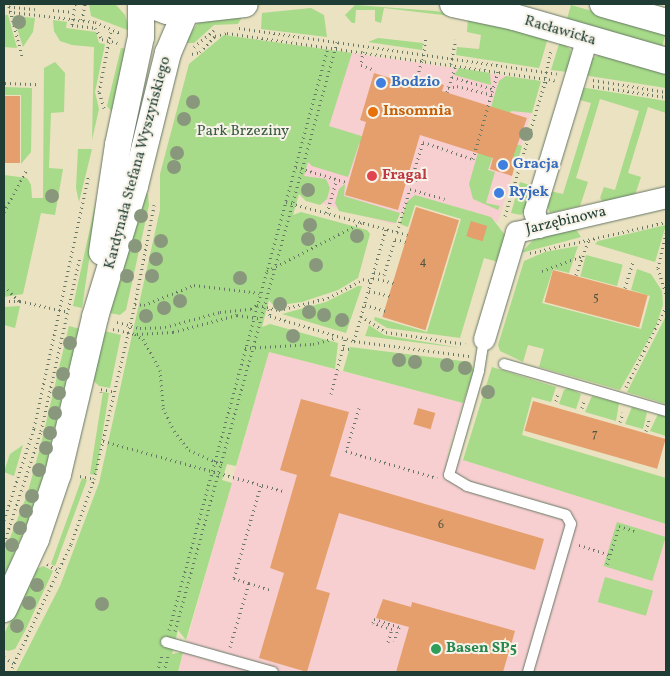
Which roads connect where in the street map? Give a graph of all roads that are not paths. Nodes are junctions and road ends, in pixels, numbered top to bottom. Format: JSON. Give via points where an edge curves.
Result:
{"nodes":[{"id":1,"x":141,"y":4,"type":"edge"},
{"id":2,"x":147,"y":4,"type":"edge"},
{"id":3,"x":245,"y":4,"type":"edge"},
{"id":4,"x":453,"y":4,"type":"edge"},
{"id":5,"x":604,"y":4,"type":"edge"},
{"id":6,"x":193,"y":8,"type":"edge"},
{"id":7,"x":666,"y":22,"type":"edge"},
{"id":8,"x":587,"y":38,"type":"junction"},
{"id":9,"x":666,"y":61,"type":"edge"},
{"id":10,"x":666,"y":197,"type":"edge"},
{"id":11,"x":539,"y":227,"type":"junction"},
{"id":12,"x":85,"y":315,"type":"junction"},
{"id":13,"x":482,"y":349,"type":"joint"},
{"id":14,"x":504,"y":364,"type":"dead end"},
{"id":15,"x":666,"y":411,"type":"edge"},
{"id":16,"x":5,"y":605,"type":"edge"},
{"id":17,"x":169,"y":642,"type":"road end"},
{"id":18,"x":273,"y":672,"type":"edge"},
{"id":19,"x":528,"y":672,"type":"edge"}],
"edges":[{"from":1,"to":12,"type":"street","name":"Kardynała Stefana Wyszyńskiego","via":[[141,37]]},
{"from":2,"to":6,"type":"street","via":[[167,11]]},
{"from":3,"to":6,"type":"street"},
{"from":4,"to":8,"type":"street","name":"Racławicka"},
{"from":5,"to":7,"type":"street"},
{"from":6,"to":12,"type":"street","name":"Kardynała Stefana Wyszyńskiego","via":[[168,53],[135,186]]},
{"from":8,"to":9,"type":"street","name":"Racławicka"},
{"from":8,"to":11,"type":"street","via":[[534,212]]},
{"from":10,"to":11,"type":"street","name":"Jarzębinowa"},
{"from":11,"to":13,"type":"street","name":"Jarzębinowa","via":[[516,232]]},
{"from":12,"to":16,"type":"street","name":"Kardynała Stefana Wyszyńskiego","via":[[58,474],[36,539]]},
{"from":13,"to":19,"type":"lane","via":[[449,475],[467,486],[566,515],[572,524]]},
{"from":14,"to":15,"type":"lane"},
{"from":17,"to":18,"type":"lane"}]}
